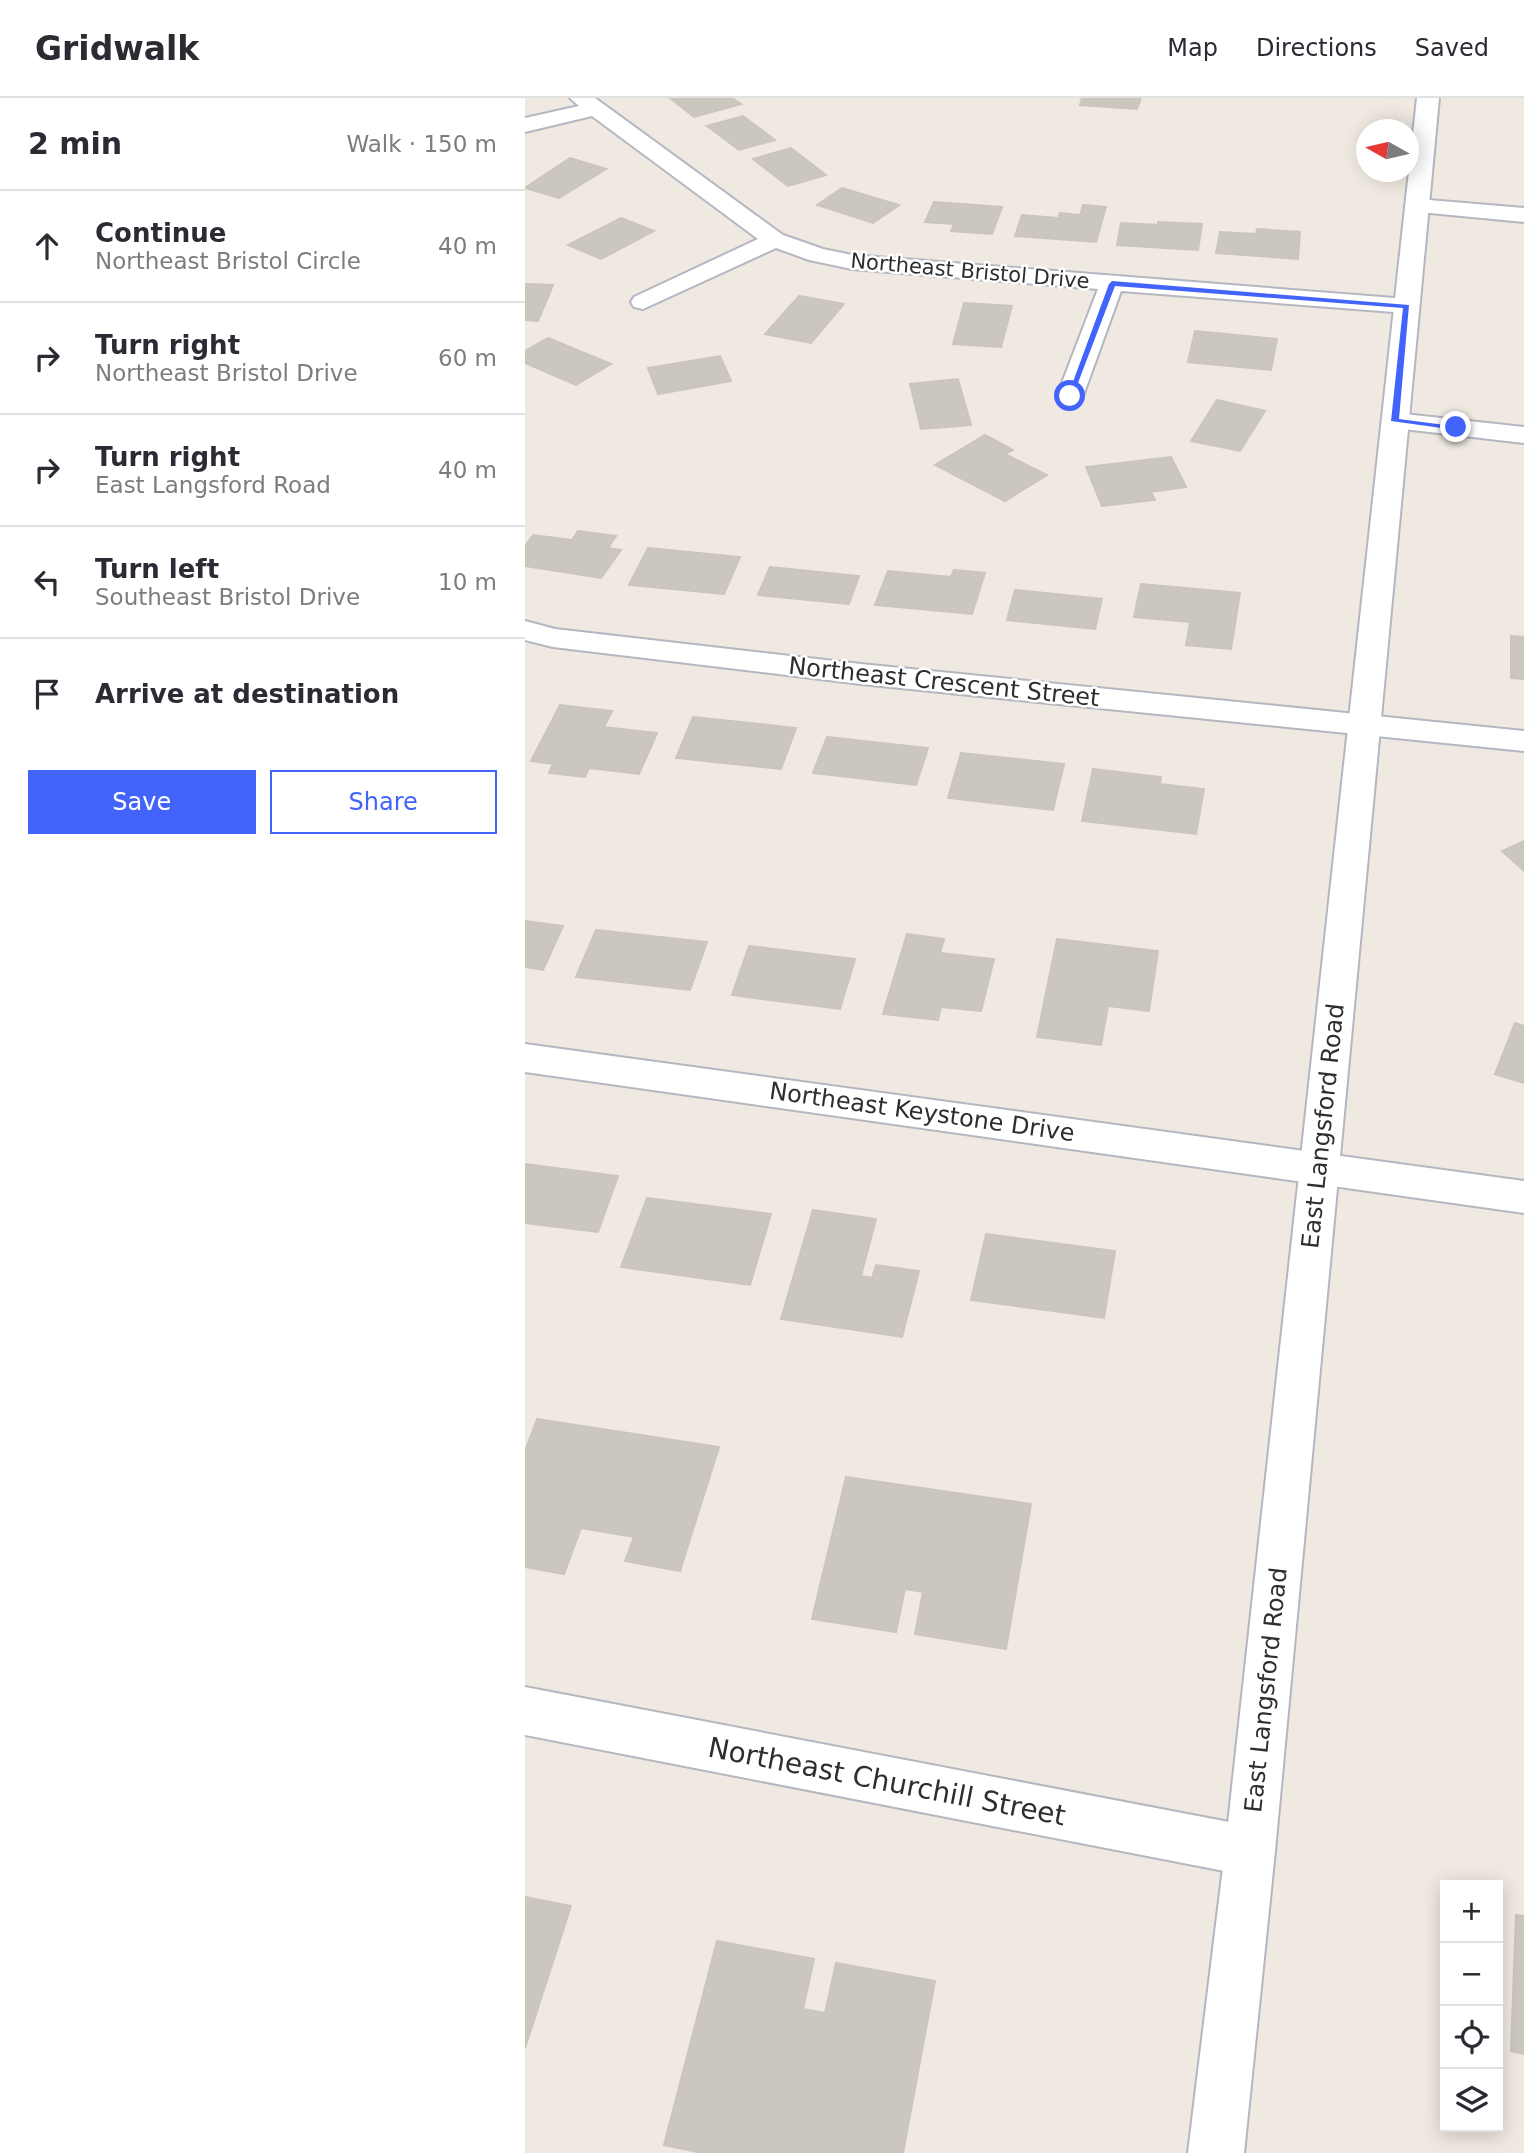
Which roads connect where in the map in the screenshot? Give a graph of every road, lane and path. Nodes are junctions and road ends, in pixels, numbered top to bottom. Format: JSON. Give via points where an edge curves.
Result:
{"nodes":[{"id":1,"x":1428,"y":98,"type":"edge"},
{"id":2,"x":588,"y":104,"type":"edge"},
{"id":3,"x":525,"y":125,"type":"edge"},
{"id":4,"x":1417,"y":206,"type":"junction"},
{"id":5,"x":1524,"y":215,"type":"edge"},
{"id":6,"x":775,"y":240,"type":"junction"},
{"id":7,"x":1112,"y":284,"type":"junction"},
{"id":8,"x":643,"y":302,"type":"dead end"},
{"id":9,"x":1407,"y":306,"type":"junction"},
{"id":10,"x":1070,"y":396,"type":"dead end"},
{"id":11,"x":1395,"y":421,"type":"junction"},
{"id":12,"x":1524,"y":435,"type":"edge"},
{"id":13,"x":525,"y":630,"type":"edge"},
{"id":14,"x":1364,"y":724,"type":"junction"},
{"id":15,"x":1524,"y":741,"type":"edge"},
{"id":16,"x":525,"y":1058,"type":"edge"},
{"id":17,"x":1319,"y":1167,"type":"junction"},
{"id":18,"x":1524,"y":1197,"type":"edge"},
{"id":19,"x":525,"y":1711,"type":"edge"},
{"id":20,"x":1250,"y":1851,"type":"junction"},
{"id":21,"x":1216,"y":2153,"type":"edge"}],
"edges":[{"from":1,"to":4,"type":"street","name":"East Langsford Road"},
{"from":2,"to":3,"type":"street"},
{"from":2,"to":6,"type":"street","name":"Northeast Bristol Drive"},
{"from":4,"to":5,"type":"street"},
{"from":4,"to":9,"type":"street","name":"East Langsford Road"},
{"from":6,"to":7,"type":"street","name":"Northeast Bristol Drive","via":[[852,262]]},
{"from":6,"to":8,"type":"street"},
{"from":7,"to":9,"type":"street","name":"Northeast Bristol Drive"},
{"from":7,"to":10,"type":"street"},
{"from":9,"to":11,"type":"street","name":"East Langsford Road"},
{"from":11,"to":12,"type":"street"},
{"from":11,"to":14,"type":"street","name":"East Langsford Road"},
{"from":13,"to":14,"type":"street","name":"Northeast Crescent Street","via":[[553,638],[861,674]]},
{"from":14,"to":15,"type":"street","name":"Northeast Crescent Street"},
{"from":14,"to":17,"type":"street","name":"East Langsford Road"},
{"from":16,"to":17,"type":"street","name":"Northeast Keystone Drive"},
{"from":17,"to":18,"type":"street","name":"Northeast Keystone Drive"},
{"from":17,"to":20,"type":"street","name":"East Langsford Road"},
{"from":19,"to":20,"type":"street","name":"Northeast Churchill Street"},
{"from":20,"to":21,"type":"street","name":"East Langsford Road"}]}
